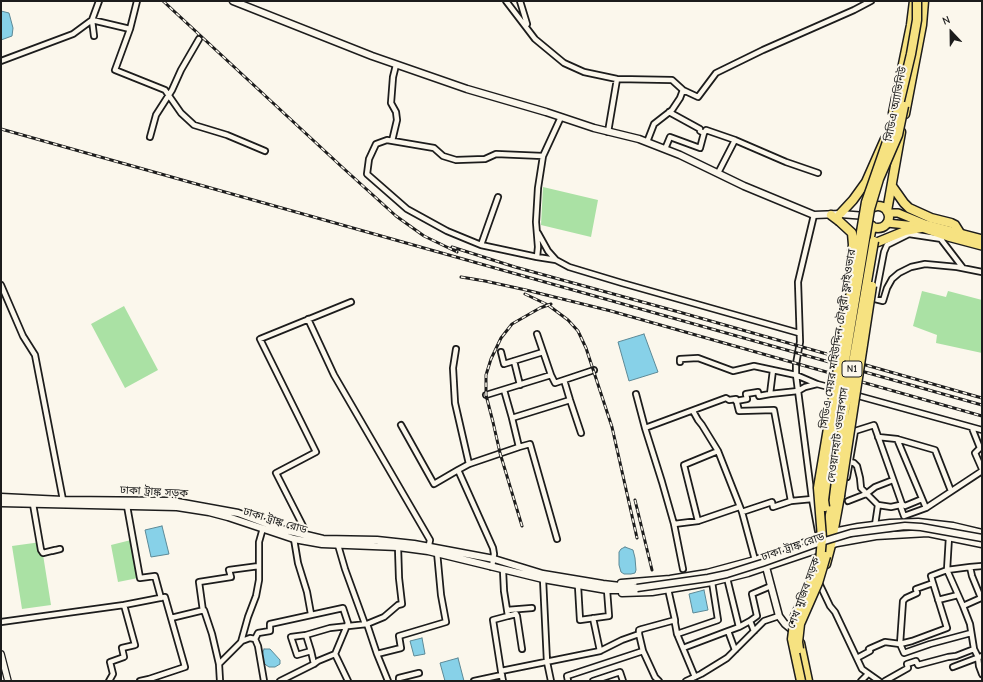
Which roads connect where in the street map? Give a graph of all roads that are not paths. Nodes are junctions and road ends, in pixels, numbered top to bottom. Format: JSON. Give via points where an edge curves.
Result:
{"nodes":[{"id":1,"x":99,"y":1,"type":"edge"},
{"id":2,"x":137,"y":1,"type":"edge"},
{"id":3,"x":233,"y":1,"type":"edge"},
{"id":4,"x":506,"y":1,"type":"edge"},
{"id":5,"x":520,"y":1,"type":"edge"},
{"id":6,"x":871,"y":1,"type":"edge"},
{"id":7,"x":914,"y":1,"type":"edge"},
{"id":8,"x":917,"y":1,"type":"edge"},
{"id":9,"x":923,"y":1,"type":"edge"},
{"id":10,"x":92,"y":20,"type":"junction"},
{"id":11,"x":528,"y":28,"type":"junction"},
{"id":12,"x":130,"y":29,"type":"junction"},
{"id":13,"x":94,"y":36,"type":"dead end"},
{"id":14,"x":198,"y":39,"type":"dead end"},
{"id":15,"x":1,"y":61,"type":"edge"},
{"id":16,"x":396,"y":64,"type":"junction"},
{"id":17,"x":617,"y":79,"type":"junction"},
{"id":18,"x":683,"y":90,"type":"junction"},
{"id":19,"x":169,"y":95,"type":"junction"},
{"id":20,"x":669,"y":112,"type":"junction"},
{"id":21,"x":561,"y":117,"type":"junction"},
{"id":22,"x":608,"y":132,"type":"junction"},
{"id":23,"x":704,"y":133,"type":"junction"},
{"id":24,"x":150,"y":137,"type":"dead end"},
{"id":25,"x":885,"y":139,"type":"junction"},
{"id":26,"x":392,"y":140,"type":"junction"},
{"id":27,"x":735,"y":140,"type":"junction"},
{"id":28,"x":647,"y":142,"type":"junction"},
{"id":29,"x":665,"y":149,"type":"junction"},
{"id":30,"x":265,"y":151,"type":"dead end"},
{"id":31,"x":543,"y":156,"type":"junction"},
{"id":32,"x":718,"y":173,"type":"junction"},
{"id":33,"x":818,"y":173,"type":"dead end"},
{"id":34,"x":892,"y":186,"type":"junction"},
{"id":35,"x":498,"y":197,"type":"dead end"},
{"id":36,"x":875,"y":207,"type":"junction"},
{"id":37,"x":888,"y":212,"type":"junction"},
{"id":38,"x":814,"y":215,"type":"junction"},
{"id":39,"x":831,"y":215,"type":"joint"},
{"id":40,"x":868,"y":216,"type":"junction"},
{"id":41,"x":840,"y":218,"type":"junction"},
{"id":42,"x":885,"y":225,"type":"junction"},
{"id":43,"x":873,"y":226,"type":"junction"},
{"id":44,"x":921,"y":228,"type":"junction"},
{"id":45,"x":537,"y":232,"type":"junction"},
{"id":46,"x":960,"y":233,"type":"junction"},
{"id":47,"x":939,"y":236,"type":"junction"},
{"id":48,"x":982,"y":239,"type":"edge"},
{"id":49,"x":876,"y":242,"type":"junction"},
{"id":50,"x":481,"y":245,"type":"junction"},
{"id":51,"x":982,"y":246,"type":"edge"},
{"id":52,"x":537,"y":257,"type":"junction"},
{"id":53,"x":556,"y":260,"type":"junction"},
{"id":54,"x":964,"y":268,"type":"junction"},
{"id":55,"x":982,"y":272,"type":"edge"},
{"id":56,"x":860,"y":273,"type":"junction"},
{"id":57,"x":1,"y":284,"type":"edge"},
{"id":58,"x":350,"y":302,"type":"dead end"},
{"id":59,"x":308,"y":319,"type":"junction"},
{"id":60,"x":799,"y":333,"type":"junction"},
{"id":61,"x":537,"y":334,"type":"dead end"},
{"id":62,"x":456,"y":349,"type":"dead end"},
{"id":63,"x":501,"y":352,"type":"dead end"},
{"id":64,"x":543,"y":352,"type":"junction"},
{"id":65,"x":514,"y":361,"type":"junction"},
{"id":66,"x":680,"y":362,"type":"dead end"},
{"id":67,"x":594,"y":370,"type":"dead end"},
{"id":68,"x":773,"y":370,"type":"junction"},
{"id":69,"x":551,"y":375,"type":"junction"},
{"id":70,"x":796,"y":375,"type":"junction"},
{"id":71,"x":564,"y":380,"type":"junction"},
{"id":72,"x":817,"y":384,"type":"junction"},
{"id":73,"x":520,"y":385,"type":"junction"},
{"id":74,"x":504,"y":390,"type":"junction"},
{"id":75,"x":798,"y":391,"type":"junction"},
{"id":76,"x":636,"y":394,"type":"dead end"},
{"id":77,"x":770,"y":394,"type":"junction"},
{"id":78,"x":486,"y":395,"type":"dead end"},
{"id":79,"x":570,"y":400,"type":"junction"},
{"id":80,"x":736,"y":401,"type":"junction"},
{"id":81,"x":833,"y":401,"type":"junction"},
{"id":82,"x":693,"y":411,"type":"junction"},
{"id":83,"x":512,"y":418,"type":"junction"},
{"id":84,"x":401,"y":425,"type":"dead end"},
{"id":85,"x":645,"y":428,"type":"junction"},
{"id":86,"x":972,"y":428,"type":"junction"},
{"id":87,"x":982,"y":430,"type":"edge"},
{"id":88,"x":581,"y":433,"type":"dead end"},
{"id":89,"x":878,"y":437,"type":"junction"},
{"id":90,"x":897,"y":439,"type":"junction"},
{"id":91,"x":519,"y":447,"type":"junction"},
{"id":92,"x":718,"y":451,"type":"junction"},
{"id":93,"x":850,"y":462,"type":"junction"},
{"id":94,"x":469,"y":464,"type":"junction"},
{"id":95,"x":458,"y":470,"type":"junction"},
{"id":96,"x":982,"y":470,"type":"edge"},
{"id":97,"x":893,"y":480,"type":"junction"},
{"id":98,"x":951,"y":491,"type":"junction"},
{"id":99,"x":866,"y":494,"type":"junction"},
{"id":100,"x":1,"y":497,"type":"edge"},
{"id":101,"x":812,"y":499,"type":"junction"},
{"id":102,"x":922,"y":499,"type":"junction"},
{"id":103,"x":63,"y":500,"type":"junction"},
{"id":104,"x":791,"y":501,"type":"junction"},
{"id":105,"x":848,"y":501,"type":"dead end"},
{"id":106,"x":1,"y":503,"type":"edge"},
{"id":107,"x":32,"y":504,"type":"junction"},
{"id":108,"x":901,"y":504,"type":"junction"},
{"id":109,"x":878,"y":505,"type":"junction"},
{"id":110,"x":127,"y":506,"type":"junction"},
{"id":111,"x":739,"y":507,"type":"junction"},
{"id":112,"x":926,"y":508,"type":"junction"},
{"id":113,"x":742,"y":512,"type":"junction"},
{"id":114,"x":698,"y":521,"type":"junction"},
{"id":115,"x":674,"y":524,"type":"junction"},
{"id":116,"x":875,"y":525,"type":"junction"},
{"id":117,"x":263,"y":528,"type":"junction"},
{"id":118,"x":982,"y":533,"type":"edge"},
{"id":119,"x":304,"y":535,"type":"junction"},
{"id":120,"x":948,"y":537,"type":"junction"},
{"id":121,"x":828,"y":538,"type":"junction"},
{"id":122,"x":982,"y":538,"type":"edge"},
{"id":123,"x":294,"y":539,"type":"junction"},
{"id":124,"x":557,"y":539,"type":"dead end"},
{"id":125,"x":982,"y":544,"type":"edge"},
{"id":126,"x":338,"y":545,"type":"junction"},
{"id":127,"x":398,"y":547,"type":"junction"},
{"id":128,"x":429,"y":548,"type":"junction"},
{"id":129,"x":60,"y":549,"type":"dead end"},
{"id":130,"x":55,"y":550,"type":"dead end"},
{"id":131,"x":444,"y":550,"type":"joint"},
{"id":132,"x":437,"y":552,"type":"junction"},
{"id":133,"x":43,"y":553,"type":"junction"},
{"id":134,"x":494,"y":559,"type":"junction"},
{"id":135,"x":755,"y":560,"type":"junction"},
{"id":136,"x":259,"y":566,"type":"junction"},
{"id":137,"x":982,"y":566,"type":"edge"},
{"id":138,"x":492,"y":567,"type":"junction"},
{"id":139,"x":766,"y":567,"type":"junction"},
{"id":140,"x":970,"y":567,"type":"junction"},
{"id":141,"x":683,"y":569,"type":"dead end"},
{"id":142,"x":503,"y":570,"type":"junction"},
{"id":143,"x":947,"y":570,"type":"junction"},
{"id":144,"x":727,"y":578,"type":"junction"},
{"id":145,"x":543,"y":580,"type":"junction"},
{"id":146,"x":712,"y":582,"type":"junction"},
{"id":147,"x":933,"y":583,"type":"junction"},
{"id":148,"x":603,"y":584,"type":"junction"},
{"id":149,"x":820,"y":585,"type":"junction"},
{"id":150,"x":578,"y":586,"type":"junction"},
{"id":151,"x":771,"y":586,"type":"junction"},
{"id":152,"x":637,"y":588,"type":"junction"},
{"id":153,"x":668,"y":589,"type":"junction"},
{"id":154,"x":609,"y":590,"type":"junction"},
{"id":155,"x":958,"y":596,"type":"junction"},
{"id":156,"x":161,"y":598,"type":"junction"},
{"id":157,"x":938,"y":600,"type":"junction"},
{"id":158,"x":124,"y":604,"type":"junction"},
{"id":159,"x":963,"y":606,"type":"junction"},
{"id":160,"x":532,"y":608,"type":"dead end"},
{"id":161,"x":203,"y":611,"type":"junction"},
{"id":162,"x":508,"y":613,"type":"junction"},
{"id":163,"x":311,"y":614,"type":"junction"},
{"id":164,"x":779,"y":616,"type":"junction"},
{"id":165,"x":171,"y":618,"type":"junction"},
{"id":166,"x":593,"y":618,"type":"junction"},
{"id":167,"x":675,"y":620,"type":"junction"},
{"id":168,"x":750,"y":621,"type":"junction"},
{"id":169,"x":1,"y":622,"type":"edge"},
{"id":170,"x":366,"y":624,"type":"junction"},
{"id":171,"x":347,"y":626,"type":"junction"},
{"id":172,"x":739,"y":627,"type":"junction"},
{"id":173,"x":728,"y":631,"type":"junction"},
{"id":174,"x":754,"y":631,"type":"junction"},
{"id":175,"x":791,"y":631,"type":"junction"},
{"id":176,"x":970,"y":633,"type":"junction"},
{"id":177,"x":306,"y":634,"type":"junction"},
{"id":178,"x":638,"y":634,"type":"junction"},
{"id":179,"x":677,"y":634,"type":"junction"},
{"id":180,"x":800,"y":635,"type":"junction"},
{"id":181,"x":255,"y":639,"type":"junction"},
{"id":182,"x":242,"y":641,"type":"junction"},
{"id":183,"x":900,"y":644,"type":"junction"},
{"id":184,"x":683,"y":648,"type":"junction"},
{"id":185,"x":974,"y":649,"type":"junction"},
{"id":186,"x":522,"y":650,"type":"dead end"},
{"id":187,"x":735,"y":650,"type":"junction"},
{"id":188,"x":310,"y":651,"type":"junction"},
{"id":189,"x":600,"y":651,"type":"junction"},
{"id":190,"x":643,"y":651,"type":"junction"},
{"id":191,"x":1,"y":654,"type":"edge"},
{"id":192,"x":335,"y":654,"type":"junction"},
{"id":193,"x":376,"y":654,"type":"junction"},
{"id":194,"x":980,"y":656,"type":"edge"},
{"id":195,"x":857,"y":658,"type":"junction"},
{"id":196,"x":547,"y":662,"type":"junction"},
{"id":197,"x":219,"y":664,"type":"junction"},
{"id":198,"x":314,"y":664,"type":"junction"},
{"id":199,"x":981,"y":666,"type":"edge"},
{"id":200,"x":953,"y":667,"type":"dead end"},
{"id":201,"x":4,"y":673,"type":"edge"},
{"id":202,"x":419,"y":673,"type":"dead end"},
{"id":203,"x":501,"y":673,"type":"junction"},
{"id":204,"x":868,"y":674,"type":"junction"},
{"id":205,"x":982,"y":674,"type":"edge"},
{"id":206,"x":293,"y":675,"type":"junction"},
{"id":207,"x":695,"y":677,"type":"junction"},
{"id":208,"x":150,"y":680,"type":"edge"},
{"id":209,"x":8,"y":681,"type":"edge"},
{"id":210,"x":109,"y":681,"type":"edge"},
{"id":211,"x":140,"y":681,"type":"edge"},
{"id":212,"x":218,"y":681,"type":"edge"},
{"id":213,"x":264,"y":681,"type":"edge"},
{"id":214,"x":280,"y":681,"type":"edge"},
{"id":215,"x":296,"y":681,"type":"edge"},
{"id":216,"x":348,"y":681,"type":"edge"},
{"id":217,"x":388,"y":681,"type":"edge"},
{"id":218,"x":399,"y":681,"type":"edge"},
{"id":219,"x":474,"y":681,"type":"edge"},
{"id":220,"x":504,"y":681,"type":"edge"},
{"id":221,"x":551,"y":681,"type":"edge"},
{"id":222,"x":568,"y":681,"type":"edge"},
{"id":223,"x":593,"y":681,"type":"edge"},
{"id":224,"x":623,"y":681,"type":"edge"},
{"id":225,"x":659,"y":681,"type":"edge"},
{"id":226,"x":686,"y":681,"type":"edge"},
{"id":227,"x":801,"y":681,"type":"edge"},
{"id":228,"x":807,"y":681,"type":"edge"},
{"id":229,"x":861,"y":681,"type":"edge"},
{"id":230,"x":879,"y":681,"type":"edge"},
{"id":231,"x":885,"y":681,"type":"edge"}],
"edges":[{"from":1,"to":10,"type":"street"},
{"from":2,"to":12,"type":"street"},
{"from":3,"to":16,"type":"main road"},
{"from":4,"to":11,"type":"street"},
{"from":5,"to":11,"type":"street"},
{"from":6,"to":18,"type":"street","via":[[716,73],[698,97]]},
{"from":7,"to":25,"type":"highway","name":"সিডিএ অ্যাভিনিউ","via":[[907,47]]},
{"from":8,"to":81,"type":"highway","bridge":true,"via":[[917,20],[911,54],[897,113],[866,202]]},
{"from":9,"to":34,"type":"highway","name":"সিডিএ অ্যাভিনিউ","number":"N1","via":[[922,25]]},
{"from":9,"to":56,"type":"highway","name":"সিডিএ মেয়র মহিউদ্দিন চৌধুরী ফ্লাইওভার","bridge":true,"via":[[898,135],[879,179],[870,210]]},
{"from":10,"to":12,"type":"street"},
{"from":10,"to":13,"type":"street"},
{"from":10,"to":15,"type":"street","via":[[73,34]]},
{"from":11,"to":17,"type":"street","via":[[535,39],[564,63],[584,72]]},
{"from":12,"to":19,"type":"street","via":[[115,70],[165,90]]},
{"from":14,"to":19,"type":"street"},
{"from":16,"to":21,"type":"main road","via":[[467,89]]},
{"from":16,"to":26,"type":"street","via":[[390,103],[396,112],[397,120]]},
{"from":17,"to":18,"type":"street","via":[[672,80]]},
{"from":17,"to":22,"type":"street"},
{"from":18,"to":20,"type":"street"},
{"from":19,"to":24,"type":"street","via":[[156,115]]},
{"from":19,"to":30,"type":"street","via":[[181,113],[194,125]]},
{"from":20,"to":23,"type":"street"},
{"from":20,"to":28,"type":"street","via":[[654,124]]},
{"from":21,"to":22,"type":"main road"},
{"from":21,"to":31,"type":"street"},
{"from":22,"to":28,"type":"main road"},
{"from":23,"to":27,"type":"street","via":[[706,130]]},
{"from":23,"to":29,"type":"street","via":[[700,148],[670,136]]},
{"from":25,"to":36,"type":"highway","name":"সিডিএ অ্যাভিনিউ","via":[[874,190]]},
{"from":25,"to":41,"type":"highway","via":[[866,182]]},
{"from":26,"to":31,"type":"street","via":[[434,148],[443,156],[456,160],[485,159],[496,154]]},
{"from":26,"to":50,"type":"street","via":[[376,144],[369,159],[367,174],[407,210]]},
{"from":27,"to":32,"type":"street"},
{"from":27,"to":33,"type":"street"},
{"from":28,"to":29,"type":"main road"},
{"from":29,"to":32,"type":"main road"},
{"from":31,"to":45,"type":"street","via":[[538,188]]},
{"from":32,"to":38,"type":"main road"},
{"from":34,"to":37,"type":"highway","name":"সিডিএ অ্যাভিনিউ","number":"N1"},
{"from":34,"to":46,"type":"highway","via":[[909,208],[931,218],[951,223]]},
{"from":35,"to":50,"type":"street"},
{"from":36,"to":37,"type":"highway"},
{"from":36,"to":40,"type":"highway"},
{"from":37,"to":42,"type":"highway","number":"N1","via":[[889,218]]},
{"from":37,"to":46,"type":"main road"},
{"from":38,"to":39,"type":"main road"},
{"from":38,"to":60,"type":"street","via":[[798,282]]},
{"from":39,"to":41,"type":"highway"},
{"from":40,"to":41,"type":"main road"},
{"from":40,"to":43,"type":"highway","number":"N1","via":[[868,221]]},
{"from":41,"to":81,"type":"highway","bridge":true,"via":[[852,233],[853,245],[831,384]]},
{"from":42,"to":43,"type":"highway","via":[[877,228]]},
{"from":42,"to":44,"type":"main road","via":[[911,225]]},
{"from":42,"to":49,"type":"highway","number":"N1"},
{"from":43,"to":49,"type":"highway","number":"N1"},
{"from":43,"to":56,"type":"highway","via":[[864,267]]},
{"from":44,"to":47,"type":"main road"},
{"from":44,"to":49,"type":"highway"},
{"from":45,"to":52,"type":"street"},
{"from":45,"to":53,"type":"street"},
{"from":46,"to":48,"type":"main road"},
{"from":47,"to":51,"type":"main road"},
{"from":47,"to":54,"type":"street"},
{"from":47,"to":54,"type":"street","via":[[909,234],[887,245],[875,299],[883,301],[892,279],[911,267],[925,264]]},
{"from":49,"to":121,"type":"highway","name":"দেওয়ানহাট ওভারপাস","number":"N1","bridge":true,"via":[[845,409],[837,497]]},
{"from":50,"to":52,"type":"street"},
{"from":52,"to":53,"type":"street"},
{"from":53,"to":60,"type":"street","via":[[569,267],[622,284]]},
{"from":54,"to":55,"type":"street"},
{"from":56,"to":228,"type":"highway","name":"সিডিএ মেয়র মহিউদ্দিন চৌধুরী ফ্লাইওভার","bridge":true,"via":[[824,500],[827,550],[818,583],[800,624],[798,642]]},
{"from":57,"to":103,"type":"street","via":[[23,336],[35,355]]},
{"from":58,"to":59,"type":"street"},
{"from":59,"to":119,"type":"street","via":[[260,340],[316,452],[276,473],[304,528]]},
{"from":59,"to":128,"type":"street","via":[[334,375],[430,540]]},
{"from":60,"to":70,"type":"street"},
{"from":61,"to":64,"type":"street"},
{"from":62,"to":94,"type":"street","via":[[453,368],[455,403]]},
{"from":63,"to":65,"type":"street","via":[[504,364]]},
{"from":64,"to":65,"type":"street"},
{"from":64,"to":69,"type":"street"},
{"from":65,"to":73,"type":"street"},
{"from":66,"to":68,"type":"street","via":[[680,359],[698,358],[733,371],[754,366]]},
{"from":67,"to":71,"type":"street"},
{"from":68,"to":70,"type":"street"},
{"from":68,"to":77,"type":"street"},
{"from":69,"to":71,"type":"street","via":[[555,383]]},
{"from":69,"to":73,"type":"street"},
{"from":70,"to":72,"type":"street"},
{"from":70,"to":75,"type":"street"},
{"from":71,"to":79,"type":"street"},
{"from":72,"to":75,"type":"street"},
{"from":72,"to":86,"type":"street"},
{"from":73,"to":74,"type":"street"},
{"from":74,"to":78,"type":"street"},
{"from":74,"to":83,"type":"street"},
{"from":75,"to":77,"type":"street"},
{"from":75,"to":101,"type":"street"},
{"from":76,"to":85,"type":"street"},
{"from":77,"to":80,"type":"street","via":[[746,394],[747,399]]},
{"from":79,"to":83,"type":"street"},
{"from":79,"to":88,"type":"street"},
{"from":80,"to":82,"type":"street","via":[[726,398]]},
{"from":80,"to":104,"type":"street","via":[[739,411],[774,410]]},
{"from":81,"to":227,"type":"highway","bridge":true,"via":[[818,488],[822,538],[820,562],[795,616],[792,639]]},
{"from":82,"to":85,"type":"street"},
{"from":82,"to":92,"type":"street"},
{"from":83,"to":91,"type":"street"},
{"from":84,"to":95,"type":"street","via":[[434,484]]},
{"from":85,"to":115,"type":"street"},
{"from":86,"to":87,"type":"street"},
{"from":86,"to":96,"type":"street","via":[[980,448],[975,453]]},
{"from":89,"to":90,"type":"street"},
{"from":89,"to":93,"type":"street","via":[[874,424],[855,430]]},
{"from":89,"to":97,"type":"street"},
{"from":90,"to":98,"type":"street","via":[[935,450]]},
{"from":90,"to":102,"type":"street"},
{"from":91,"to":94,"type":"street"},
{"from":91,"to":124,"type":"street","via":[[530,444]]},
{"from":92,"to":111,"type":"street"},
{"from":92,"to":114,"type":"street","via":[[684,465]]},
{"from":93,"to":99,"type":"street","via":[[857,466],[861,488]]},
{"from":93,"to":121,"type":"street","via":[[837,527]]},
{"from":94,"to":95,"type":"street"},
{"from":95,"to":134,"type":"street","via":[[489,538]]},
{"from":96,"to":98,"type":"street"},
{"from":97,"to":99,"type":"street","via":[[875,487]]},
{"from":97,"to":108,"type":"street"},
{"from":98,"to":112,"type":"street"},
{"from":99,"to":105,"type":"street"},
{"from":99,"to":109,"type":"street"},
{"from":100,"to":103,"type":"main road","name":"ঢাকা ট্রাঙ্ক সড়ক"},
{"from":101,"to":104,"type":"street"},
{"from":101,"to":121,"type":"street"},
{"from":102,"to":108,"type":"street","via":[[905,506]]},
{"from":102,"to":112,"type":"street"},
{"from":103,"to":119,"type":"main road","name":"ঢাকা ট্রাঙ্ক সড়ক","via":[[188,503],[238,513]]},
{"from":104,"to":113,"type":"street","via":[[773,506],[772,502]]},
{"from":106,"to":107,"type":"main road","name":"ঢাকা ট্রাঙ্ক রোড"},
{"from":107,"to":110,"type":"main road","name":"ঢাকা ট্রাঙ্ক রোড"},
{"from":107,"to":133,"type":"street"},
{"from":108,"to":109,"type":"street","via":[[890,507]]},
{"from":108,"to":112,"type":"street","via":[[904,516]]},
{"from":109,"to":116,"type":"street"},
{"from":110,"to":117,"type":"main road","name":"ঢাকা ট্রাঙ্ক রোড","via":[[177,507],[209,512]]},
{"from":110,"to":156,"type":"street","via":[[140,578],[155,576]]},
{"from":111,"to":113,"type":"street"},
{"from":111,"to":114,"type":"street"},
{"from":113,"to":135,"type":"street"},
{"from":114,"to":115,"type":"street"},
{"from":115,"to":141,"type":"street"},
{"from":116,"to":118,"type":"main road","via":[[918,522]]},
{"from":116,"to":121,"type":"main road","via":[[848,529]]},
{"from":117,"to":123,"type":"main road","name":"ঢাকা ট্রাঙ্ক রোড"},
{"from":117,"to":136,"type":"street","via":[[259,542]]},
{"from":119,"to":128,"type":"main road","name":"ঢাকা ট্রাঙ্ক সড়ক","via":[[323,539],[377,540]]},
{"from":120,"to":121,"type":"main road","name":"ঢাকা ট্রাঙ্ক রোড","via":[[928,533],[855,540]]},
{"from":120,"to":125,"type":"main road","name":"ঢাকা ট্রাঙ্ক রোড"},
{"from":120,"to":143,"type":"street"},
{"from":121,"to":135,"type":"main road"},
{"from":121,"to":139,"type":"main road","name":"ঢাকা ট্রাঙ্ক রোড"},
{"from":121,"to":149,"type":"highway","name":"শেখ মুজিব সড়ক","number":"N1"},
{"from":121,"to":175,"type":"highway","name":"শেখ মুজিব সড়ক","number":"N1"},
{"from":122,"to":152,"type":"main road","name":"ঢাকা ট্রাঙ্ক রোড","bridge":true,"via":[[921,526],[851,533],[727,574]]},
{"from":123,"to":126,"type":"main road","name":"ঢাকা ট্রাঙ্ক রোড"},
{"from":123,"to":163,"type":"street"},
{"from":126,"to":127,"type":"main road","name":"ঢাকা ট্রাঙ্ক রোড"},
{"from":126,"to":170,"type":"street"},
{"from":127,"to":128,"type":"main road","name":"ঢাকা ট্রাঙ্ক রোড"},
{"from":127,"to":170,"type":"street","via":[[402,604],[384,617]]},
{"from":128,"to":131,"type":"main road","name":"ঢাকা ট্রাঙ্ক সড়ক"},
{"from":128,"to":132,"type":"main road","name":"ঢাকা ট্রাঙ্ক রোড"},
{"from":129,"to":133,"type":"street"},
{"from":130,"to":133,"type":"street"},
{"from":131,"to":134,"type":"main road","name":"ঢাকা ট্রাঙ্ক রোড"},
{"from":132,"to":138,"type":"main road","name":"ঢাকা ট্রাঙ্ক রোড"},
{"from":132,"to":193,"type":"street","via":[[446,622],[399,636],[401,648]]},
{"from":134,"to":138,"type":"street"},
{"from":134,"to":148,"type":"main road","name":"ঢাকা ট্রাঙ্ক রোড","via":[[542,574]]},
{"from":135,"to":148,"type":"main road","via":[[707,573],[670,579]]},
{"from":136,"to":161,"type":"street","via":[[230,570],[230,577],[199,582]]},
{"from":136,"to":182,"type":"street","via":[[256,596]]},
{"from":137,"to":140,"type":"street"},
{"from":138,"to":142,"type":"main road","name":"ঢাকা ট্রাঙ্ক রোড"},
{"from":139,"to":144,"type":"main road","name":"ঢাকা ট্রাঙ্ক রোড"},
{"from":139,"to":151,"type":"main road"},
{"from":140,"to":143,"type":"street"},
{"from":140,"to":159,"type":"street","via":[[981,598]]},
{"from":142,"to":145,"type":"main road","name":"ঢাকা ট্রাঙ্ক রোড"},
{"from":142,"to":162,"type":"street"},
{"from":143,"to":147,"type":"street","via":[[931,576]]},
{"from":143,"to":155,"type":"street"},
{"from":144,"to":146,"type":"main road","name":"ঢাকা ট্রাঙ্ক রোড"},
{"from":144,"to":172,"type":"street"},
{"from":145,"to":150,"type":"main road","name":"ঢাকা ট্রাঙ্ক রোড"},
{"from":145,"to":196,"type":"street"},
{"from":146,"to":153,"type":"main road","name":"ঢাকা ট্রাঙ্ক রোড"},
{"from":146,"to":179,"type":"street","via":[[718,620]]},
{"from":147,"to":157,"type":"street"},
{"from":147,"to":183,"type":"street","via":[[916,589],[917,593],[902,601]]},
{"from":148,"to":152,"type":"main road","name":"ঢাকা ট্রাঙ্ক রোড"},
{"from":149,"to":180,"type":"highway","name":"শেখ মুজিব সড়ক","number":"N1"},
{"from":149,"to":195,"type":"street"},
{"from":150,"to":154,"type":"main road","name":"ঢাকা ট্রাঙ্ক রোড"},
{"from":150,"to":166,"type":"street","via":[[580,620]]},
{"from":151,"to":164,"type":"main road"},
{"from":151,"to":168,"type":"street","via":[[752,594],[757,616]]},
{"from":152,"to":154,"type":"main road","name":"ঢাকা ট্রাঙ্ক রোড"},
{"from":153,"to":154,"type":"main road","name":"ঢাকা ট্রাঙ্ক রোড","via":[[628,593]]},
{"from":153,"to":167,"type":"street"},
{"from":154,"to":166,"type":"street","via":[[609,616]]},
{"from":155,"to":157,"type":"street"},
{"from":155,"to":159,"type":"street"},
{"from":156,"to":158,"type":"street"},
{"from":156,"to":165,"type":"street","via":[[165,597]]},
{"from":157,"to":183,"type":"street","via":[[947,628]]},
{"from":158,"to":169,"type":"street"},
{"from":158,"to":210,"type":"street","via":[[135,645],[122,648],[124,657],[110,662],[112,674]]},
{"from":159,"to":176,"type":"street","via":[[970,624]]},
{"from":160,"to":162,"type":"street"},
{"from":161,"to":165,"type":"street"},
{"from":161,"to":197,"type":"street"},
{"from":162,"to":186,"type":"street","via":[[517,616]]},
{"from":162,"to":203,"type":"street","via":[[493,620]]},
{"from":163,"to":171,"type":"street","via":[[342,608]]},
{"from":163,"to":181,"type":"street","via":[[270,624],[270,631],[258,633]]},
{"from":164,"to":174,"type":"street","via":[[764,621]]},
{"from":164,"to":175,"type":"main road"},
{"from":165,"to":208,"type":"street","via":[[185,667]]},
{"from":166,"to":189,"type":"street"},
{"from":167,"to":178,"type":"street","via":[[642,628]]},
{"from":167,"to":179,"type":"street"},
{"from":168,"to":172,"type":"street"},
{"from":168,"to":174,"type":"street"},
{"from":170,"to":171,"type":"street"},
{"from":170,"to":193,"type":"street"},
{"from":171,"to":177,"type":"street"},
{"from":171,"to":192,"type":"street"},
{"from":172,"to":173,"type":"street"},
{"from":173,"to":184,"type":"street"},
{"from":173,"to":187,"type":"street"},
{"from":174,"to":187,"type":"street"},
{"from":175,"to":180,"type":"highway"},
{"from":175,"to":227,"type":"highway","name":"শেখ মুজিব সড়ক","number":"N1","via":[[790,643]]},
{"from":176,"to":183,"type":"street","via":[[904,653]]},
{"from":176,"to":185,"type":"street"},
{"from":177,"to":188,"type":"street"},
{"from":177,"to":188,"type":"street","via":[[291,637],[292,642],[297,656]]},
{"from":178,"to":189,"type":"street"},
{"from":178,"to":190,"type":"street"},
{"from":179,"to":184,"type":"street"},
{"from":180,"to":228,"type":"highway","name":"শেখ মুজিব সড়ক","number":"N1"},
{"from":181,"to":182,"type":"street"},
{"from":181,"to":213,"type":"street"},
{"from":182,"to":197,"type":"street"},
{"from":183,"to":195,"type":"street","via":[[885,642]]},
{"from":184,"to":207,"type":"street"},
{"from":185,"to":194,"type":"street"},
{"from":185,"to":231,"type":"street","via":[[918,666],[916,661],[907,664],[908,668]]},
{"from":187,"to":207,"type":"street"},
{"from":188,"to":198,"type":"street"},
{"from":189,"to":196,"type":"street"},
{"from":190,"to":222,"type":"street","via":[[567,676]]},
{"from":190,"to":225,"type":"street"},
{"from":191,"to":201,"type":"street"},
{"from":192,"to":198,"type":"street"},
{"from":192,"to":216,"type":"street"},
{"from":193,"to":217,"type":"street"},
{"from":194,"to":199,"type":"street"},
{"from":194,"to":200,"type":"street"},
{"from":195,"to":204,"type":"street","via":[[862,669]]},
{"from":196,"to":203,"type":"street"},
{"from":196,"to":221,"type":"street"},
{"from":197,"to":212,"type":"street"},
{"from":198,"to":206,"type":"street"},
{"from":199,"to":205,"type":"street"},
{"from":201,"to":209,"type":"street"},
{"from":202,"to":218,"type":"street","via":[[399,678]]},
{"from":203,"to":219,"type":"street"},
{"from":203,"to":220,"type":"street"},
{"from":204,"to":229,"type":"street"},
{"from":204,"to":230,"type":"street"},
{"from":206,"to":214,"type":"street"},
{"from":206,"to":215,"type":"street"},
{"from":207,"to":226,"type":"street"},
{"from":208,"to":211,"type":"street"},
{"from":223,"to":224,"type":"street","via":[[620,672]]}]}
